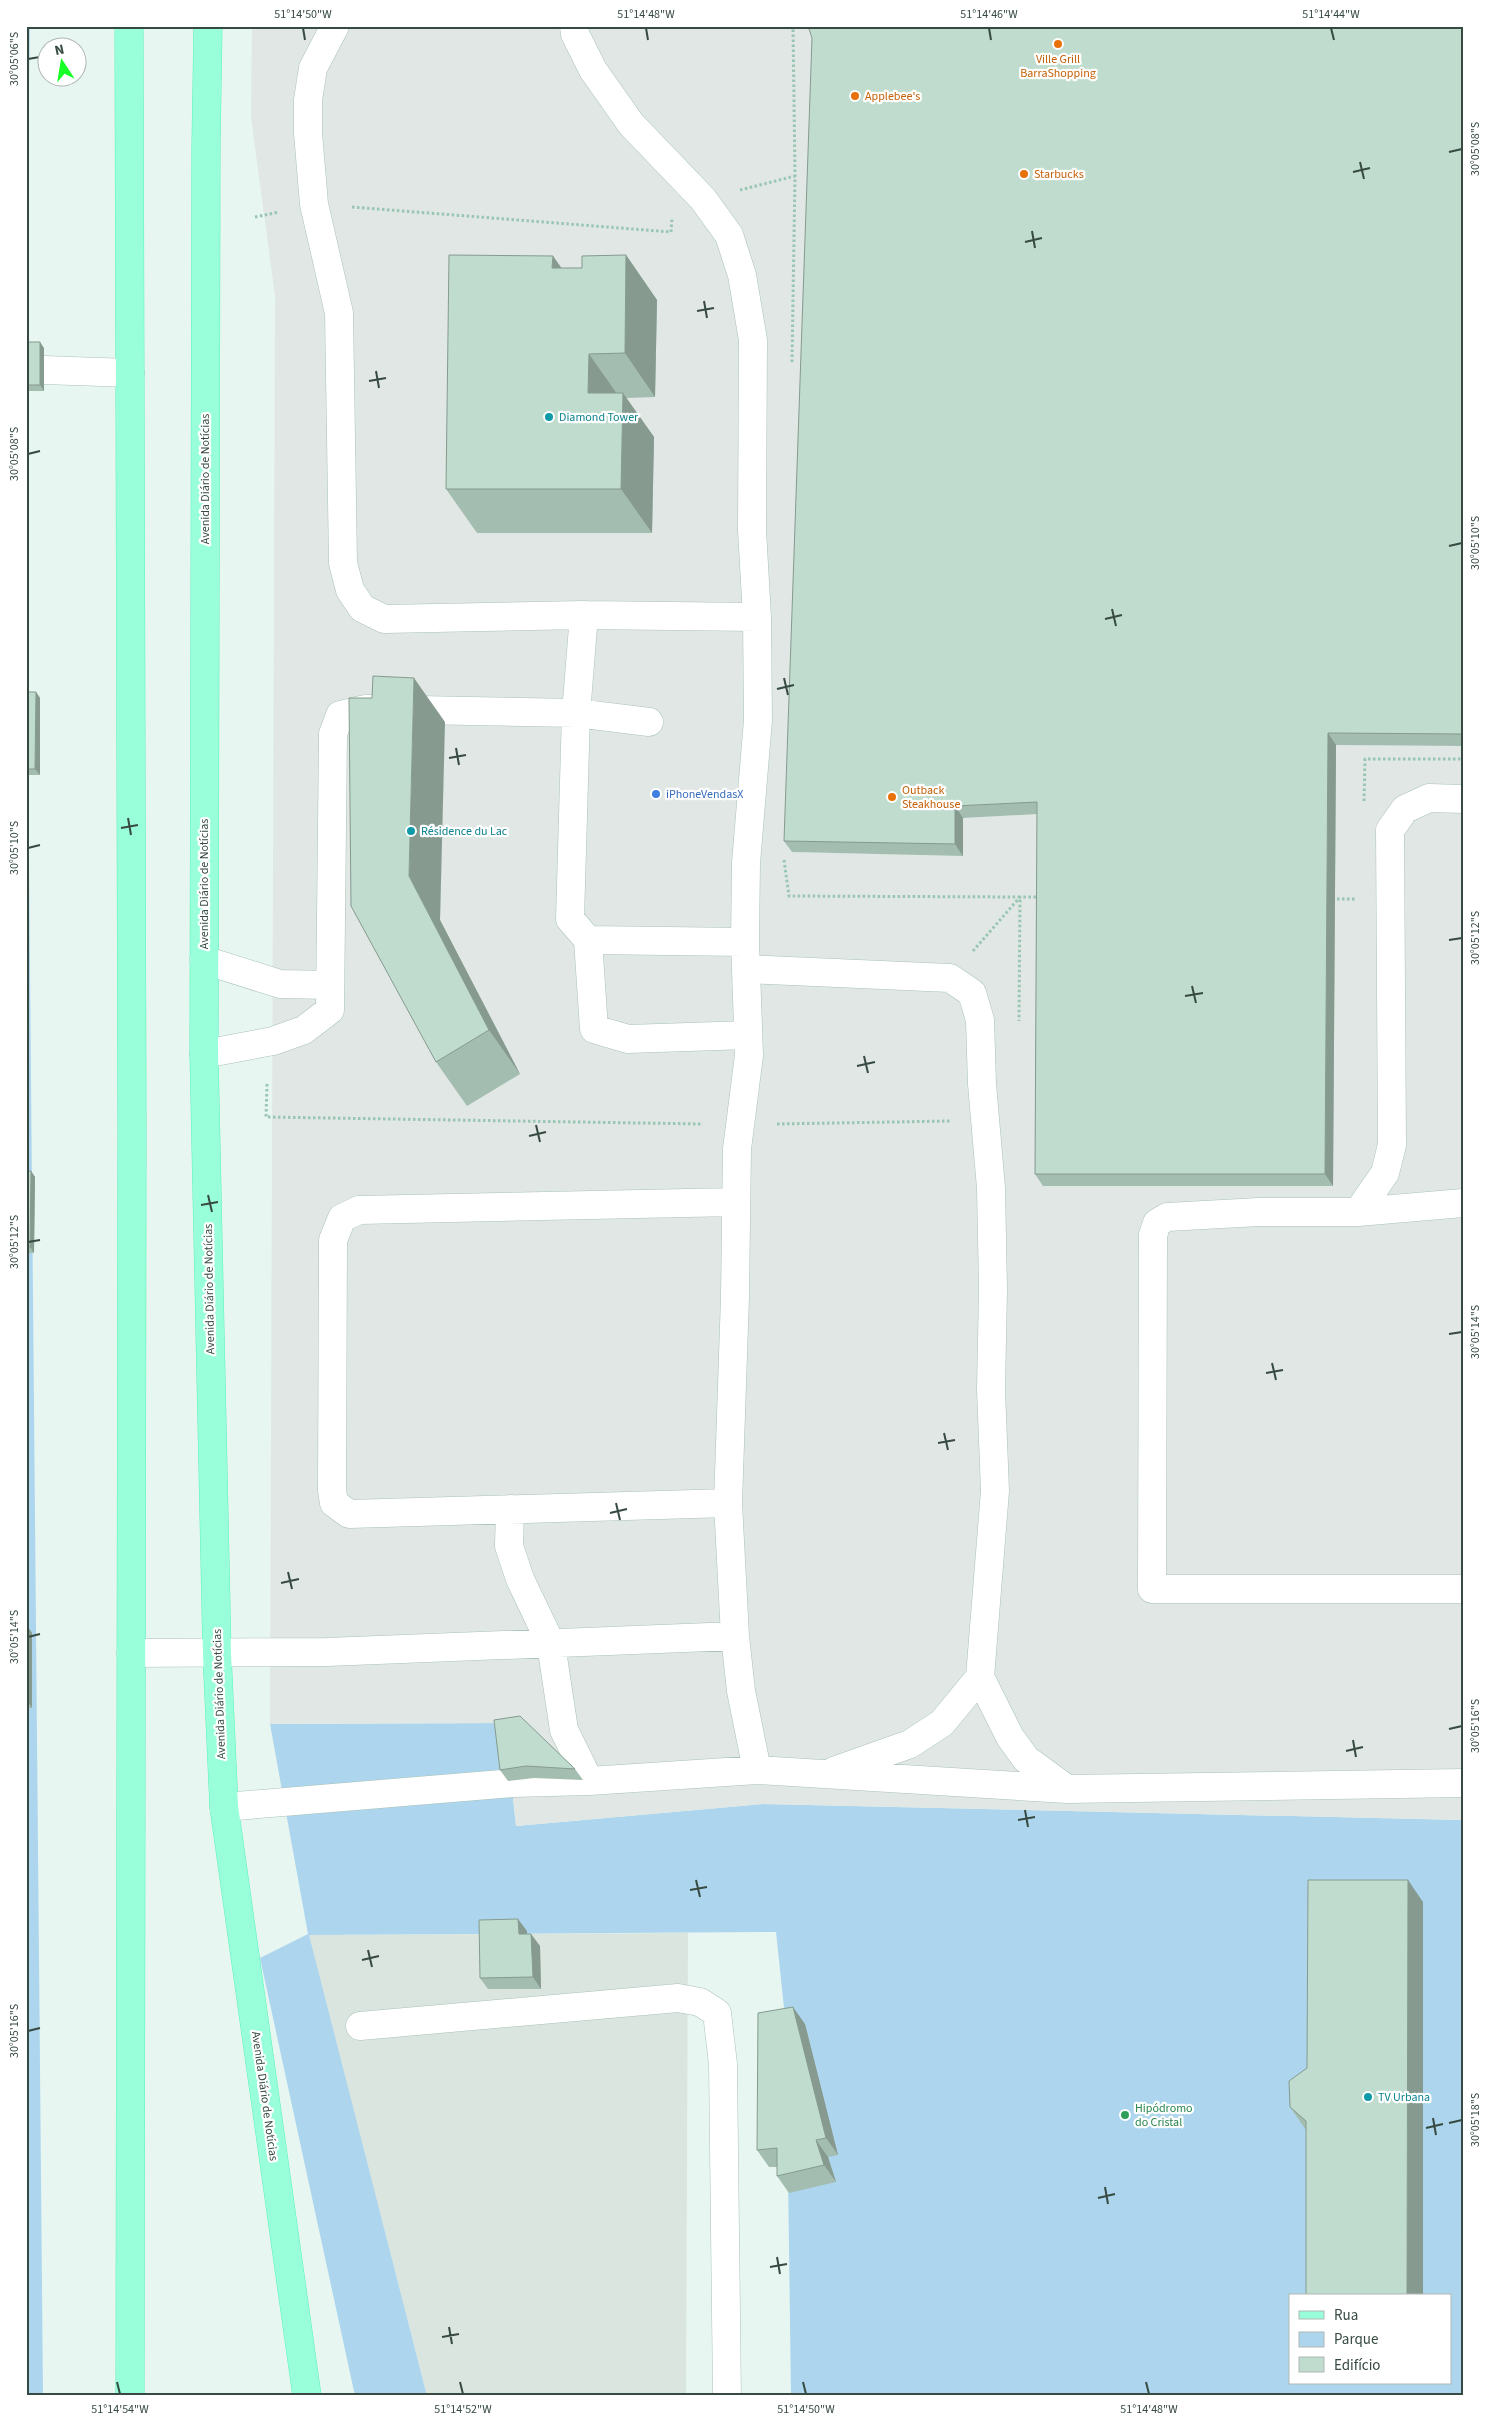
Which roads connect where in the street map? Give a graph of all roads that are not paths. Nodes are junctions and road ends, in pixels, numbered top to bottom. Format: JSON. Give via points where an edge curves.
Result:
{"nodes":[{"id":1,"x":129,"y":26,"type":"edge"},
{"id":2,"x":208,"y":26,"type":"edge"},
{"id":3,"x":335,"y":26,"type":"edge"},
{"id":4,"x":574,"y":26,"type":"edge"},
{"id":5,"x":44,"y":370,"type":"dead end"},
{"id":6,"x":130,"y":373,"type":"junction"},
{"id":7,"x":584,"y":615,"type":"junction"},
{"id":8,"x":756,"y":617,"type":"junction"},
{"id":9,"x":576,"y":713,"type":"junction"},
{"id":10,"x":648,"y":722,"type":"dead end"},
{"id":11,"x":1463,"y":799,"type":"edge"},
{"id":12,"x":588,"y":940,"type":"junction"},
{"id":13,"x":745,"y":942,"type":"junction"},
{"id":14,"x":204,"y":960,"type":"junction"},
{"id":15,"x":747,"y":969,"type":"junction"},
{"id":16,"x":330,"y":985,"type":"junction"},
{"id":17,"x":748,"y":1045,"type":"junction"},
{"id":18,"x":204,"y":1054,"type":"junction"},
{"id":19,"x":735,"y":1202,"type":"junction"},
{"id":20,"x":1463,"y":1203,"type":"edge"},
{"id":21,"x":1358,"y":1212,"type":"junction"},
{"id":22,"x":728,"y":1503,"type":"junction"},
{"id":23,"x":510,"y":1509,"type":"junction"},
{"id":24,"x":1463,"y":1589,"type":"edge"},
{"id":25,"x":735,"y":1636,"type":"junction"},
{"id":26,"x":552,"y":1644,"type":"junction"},
{"id":27,"x":131,"y":1653,"type":"junction"},
{"id":28,"x":217,"y":1654,"type":"junction"},
{"id":29,"x":980,"y":1677,"type":"junction"},
{"id":30,"x":757,"y":1770,"type":"junction"},
{"id":31,"x":824,"y":1775,"type":"junction"},
{"id":32,"x":589,"y":1781,"type":"junction"},
{"id":33,"x":1463,"y":1783,"type":"edge"},
{"id":34,"x":1067,"y":1789,"type":"junction"},
{"id":35,"x":224,"y":1807,"type":"junction"},
{"id":36,"x":360,"y":2026,"type":"dead end"},
{"id":37,"x":130,"y":2396,"type":"edge"},
{"id":38,"x":308,"y":2396,"type":"edge"},
{"id":39,"x":727,"y":2396,"type":"edge"}],
"edges":[{"from":1,"to":6,"type":"main road"},
{"from":2,"to":14,"type":"main road","name":"Avenida Diário de Notícias"},
{"from":3,"to":7,"type":"street","via":[[313,68],[308,132],[314,204],[339,313],[343,563],[350,590],[362,608],[384,619]]},
{"from":4,"to":8,"type":"street","via":[[593,70],[631,124],[703,199],[728,236],[742,275],[752,340],[752,530]]},
{"from":5,"to":6,"type":"street"},
{"from":6,"to":27,"type":"main road"},
{"from":7,"to":8,"type":"street"},
{"from":7,"to":9,"type":"street"},
{"from":8,"to":13,"type":"street","via":[[758,720],[746,863]]},
{"from":9,"to":10,"type":"street"},
{"from":9,"to":12,"type":"street","via":[[570,919]]},
{"from":9,"to":16,"type":"street","via":[[365,709],[340,715],[333,734]]},
{"from":11,"to":21,"type":"street","via":[[1429,798],[1405,808],[1390,830],[1392,1145],[1385,1173]]},
{"from":12,"to":13,"type":"street"},
{"from":12,"to":17,"type":"street","via":[[594,1029],[628,1039]]},
{"from":13,"to":15,"type":"street"},
{"from":14,"to":16,"type":"street","via":[[280,984]]},
{"from":14,"to":18,"type":"main road","name":"Avenida Diário de Notícias"},
{"from":15,"to":17,"type":"street"},
{"from":15,"to":29,"type":"street","via":[[950,978],[972,993],[980,1020],[991,1188],[993,1289],[991,1390],[995,1490]]},
{"from":16,"to":18,"type":"street","via":[[330,1010],[304,1030],[272,1041]]},
{"from":17,"to":19,"type":"street"},
{"from":18,"to":28,"type":"main road","name":"Avenida Diário de Notícias"},
{"from":19,"to":22,"type":"street"},
{"from":19,"to":23,"type":"street","via":[[359,1210],[342,1218],[333,1240],[334,1503],[349,1514]]},
{"from":20,"to":21,"type":"street"},
{"from":21,"to":24,"type":"street","via":[[1259,1212],[1167,1217],[1157,1223],[1153,1235],[1152,1589]]},
{"from":22,"to":23,"type":"street"},
{"from":22,"to":25,"type":"street"},
{"from":23,"to":26,"type":"street","via":[[509,1546],[520,1579]]},
{"from":25,"to":26,"type":"street"},
{"from":25,"to":30,"type":"street","via":[[741,1691]]},
{"from":26,"to":28,"type":"street"},
{"from":26,"to":32,"type":"street","via":[[564,1730]]},
{"from":27,"to":28,"type":"street"},
{"from":27,"to":37,"type":"main road"},
{"from":28,"to":35,"type":"main road","name":"Avenida Diário de Notícias"},
{"from":29,"to":31,"type":"street","via":[[942,1723],[910,1744]]},
{"from":29,"to":34,"type":"street","via":[[1010,1737],[1026,1759]]},
{"from":30,"to":31,"type":"street"},
{"from":30,"to":32,"type":"street"},
{"from":31,"to":34,"type":"street"},
{"from":32,"to":35,"type":"street","via":[[513,1783]]},
{"from":33,"to":34,"type":"street"},
{"from":35,"to":38,"type":"main road","name":"Avenida Diário de Notícias"},
{"from":36,"to":39,"type":"street","via":[[678,1998],[700,2002],[717,2013],[723,2064]]}]}
